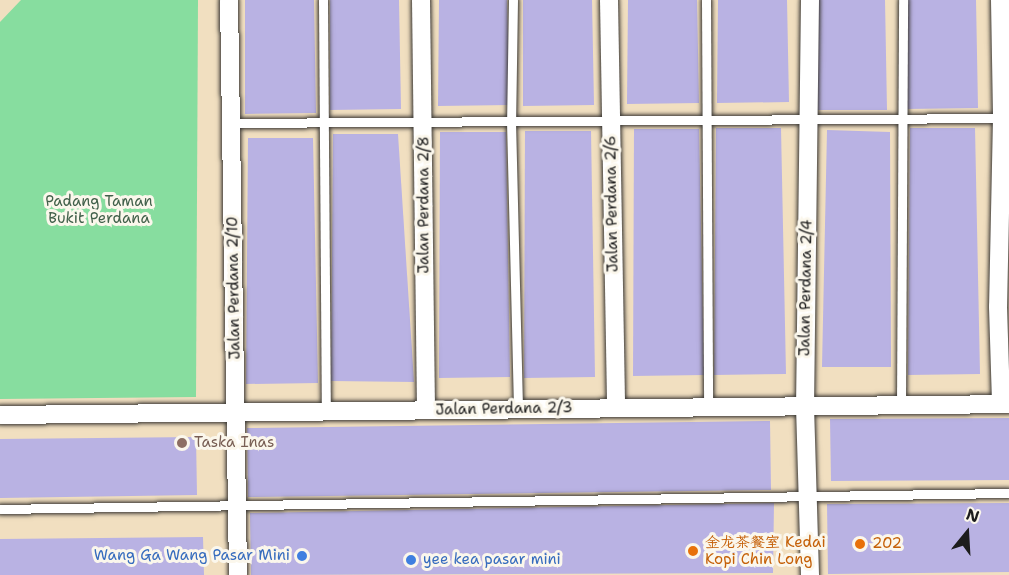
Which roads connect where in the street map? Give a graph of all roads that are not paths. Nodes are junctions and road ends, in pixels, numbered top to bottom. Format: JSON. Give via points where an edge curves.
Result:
{"nodes":[{"id":1,"x":229,"y":0,"type":"edge"},
{"id":2,"x":323,"y":0,"type":"edge"},
{"id":3,"x":421,"y":0,"type":"edge"},
{"id":4,"x":513,"y":0,"type":"edge"},
{"id":5,"x":609,"y":0,"type":"edge"},
{"id":6,"x":706,"y":0,"type":"edge"},
{"id":7,"x":810,"y":0,"type":"edge"},
{"id":8,"x":903,"y":0,"type":"edge"},
{"id":9,"x":1000,"y":0,"type":"edge"},
{"id":10,"x":1004,"y":33,"type":"edge"},
{"id":11,"x":1005,"y":118,"type":"edge"},
{"id":12,"x":808,"y":119,"type":"junction"},
{"id":13,"x":903,"y":119,"type":"junction"},
{"id":14,"x":610,"y":120,"type":"junction"},
{"id":15,"x":705,"y":120,"type":"junction"},
{"id":16,"x":511,"y":121,"type":"junction"},
{"id":17,"x":324,"y":122,"type":"junction"},
{"id":18,"x":424,"y":122,"type":"junction"},
{"id":19,"x":231,"y":123,"type":"junction"},
{"id":20,"x":1004,"y":214,"type":"edge"},
{"id":21,"x":1004,"y":307,"type":"edge"},
{"id":22,"x":1005,"y":404,"type":"edge"},
{"id":23,"x":901,"y":405,"type":"junction"},
{"id":24,"x":805,"y":406,"type":"junction"},
{"id":25,"x":708,"y":407,"type":"junction"},
{"id":26,"x":616,"y":408,"type":"junction"},
{"id":27,"x":518,"y":409,"type":"junction"},
{"id":28,"x":426,"y":410,"type":"junction"},
{"id":29,"x":326,"y":411,"type":"junction"},
{"id":30,"x":235,"y":412,"type":"junction"},
{"id":31,"x":0,"y":415,"type":"edge"},
{"id":32,"x":1009,"y":493,"type":"edge"},
{"id":33,"x":808,"y":495,"type":"junction"},
{"id":34,"x":237,"y":505,"type":"junction"},
{"id":35,"x":0,"y":510,"type":"edge"},
{"id":36,"x":238,"y":575,"type":"edge"},
{"id":37,"x":810,"y":575,"type":"edge"}],
"edges":[{"from":1,"to":19,"type":"street","name":"Jalan Perdana 2/10"},
{"from":2,"to":17,"type":"lane"},
{"from":3,"to":18,"type":"street","name":"Jalan Perdana 2/8"},
{"from":4,"to":16,"type":"lane"},
{"from":5,"to":14,"type":"street","name":"Jalan Perdana 2/6"},
{"from":6,"to":15,"type":"lane"},
{"from":7,"to":12,"type":"street","name":"Jalan Perdana 2/4"},
{"from":8,"to":13,"type":"lane"},
{"from":9,"to":10,"type":"street"},
{"from":10,"to":11,"type":"street"},
{"from":11,"to":13,"type":"lane"},
{"from":11,"to":20,"type":"street"},
{"from":12,"to":13,"type":"lane"},
{"from":12,"to":15,"type":"lane"},
{"from":12,"to":24,"type":"street","name":"Jalan Perdana 2/4"},
{"from":13,"to":23,"type":"lane"},
{"from":14,"to":15,"type":"lane"},
{"from":14,"to":16,"type":"lane"},
{"from":14,"to":26,"type":"street","name":"Jalan Perdana 2/6"},
{"from":15,"to":25,"type":"lane"},
{"from":16,"to":18,"type":"lane"},
{"from":16,"to":27,"type":"lane"},
{"from":17,"to":18,"type":"lane"},
{"from":17,"to":19,"type":"lane"},
{"from":17,"to":29,"type":"lane"},
{"from":18,"to":28,"type":"street","name":"Jalan Perdana 2/8"},
{"from":19,"to":30,"type":"street","name":"Jalan Perdana 2/10"},
{"from":20,"to":21,"type":"street"},
{"from":21,"to":22,"type":"street"},
{"from":22,"to":23,"type":"street","name":"Jalan Perdana 2/3"},
{"from":23,"to":24,"type":"street","name":"Jalan Perdana 2/3"},
{"from":24,"to":25,"type":"street","name":"Jalan Perdana 2/3"},
{"from":24,"to":33,"type":"street","name":"Jalan Perdana 2/4"},
{"from":25,"to":26,"type":"street","name":"Jalan Perdana 2/3"},
{"from":26,"to":27,"type":"street","name":"Jalan Perdana 2/3"},
{"from":27,"to":28,"type":"street","name":"Jalan Perdana 2/3"},
{"from":28,"to":29,"type":"street","name":"Jalan Perdana 2/3"},
{"from":29,"to":30,"type":"street","name":"Jalan Perdana 2/3"},
{"from":30,"to":31,"type":"street","name":"Jalan Perdana 2/3"},
{"from":30,"to":34,"type":"street","name":"Jalan Perdana 2/10"},
{"from":32,"to":33,"type":"lane"},
{"from":33,"to":34,"type":"lane"},
{"from":33,"to":37,"type":"street","name":"Jalan Perdana 2/4"},
{"from":34,"to":35,"type":"lane"},
{"from":34,"to":36,"type":"street","name":"Jalan Perdana 2/10"}]}
